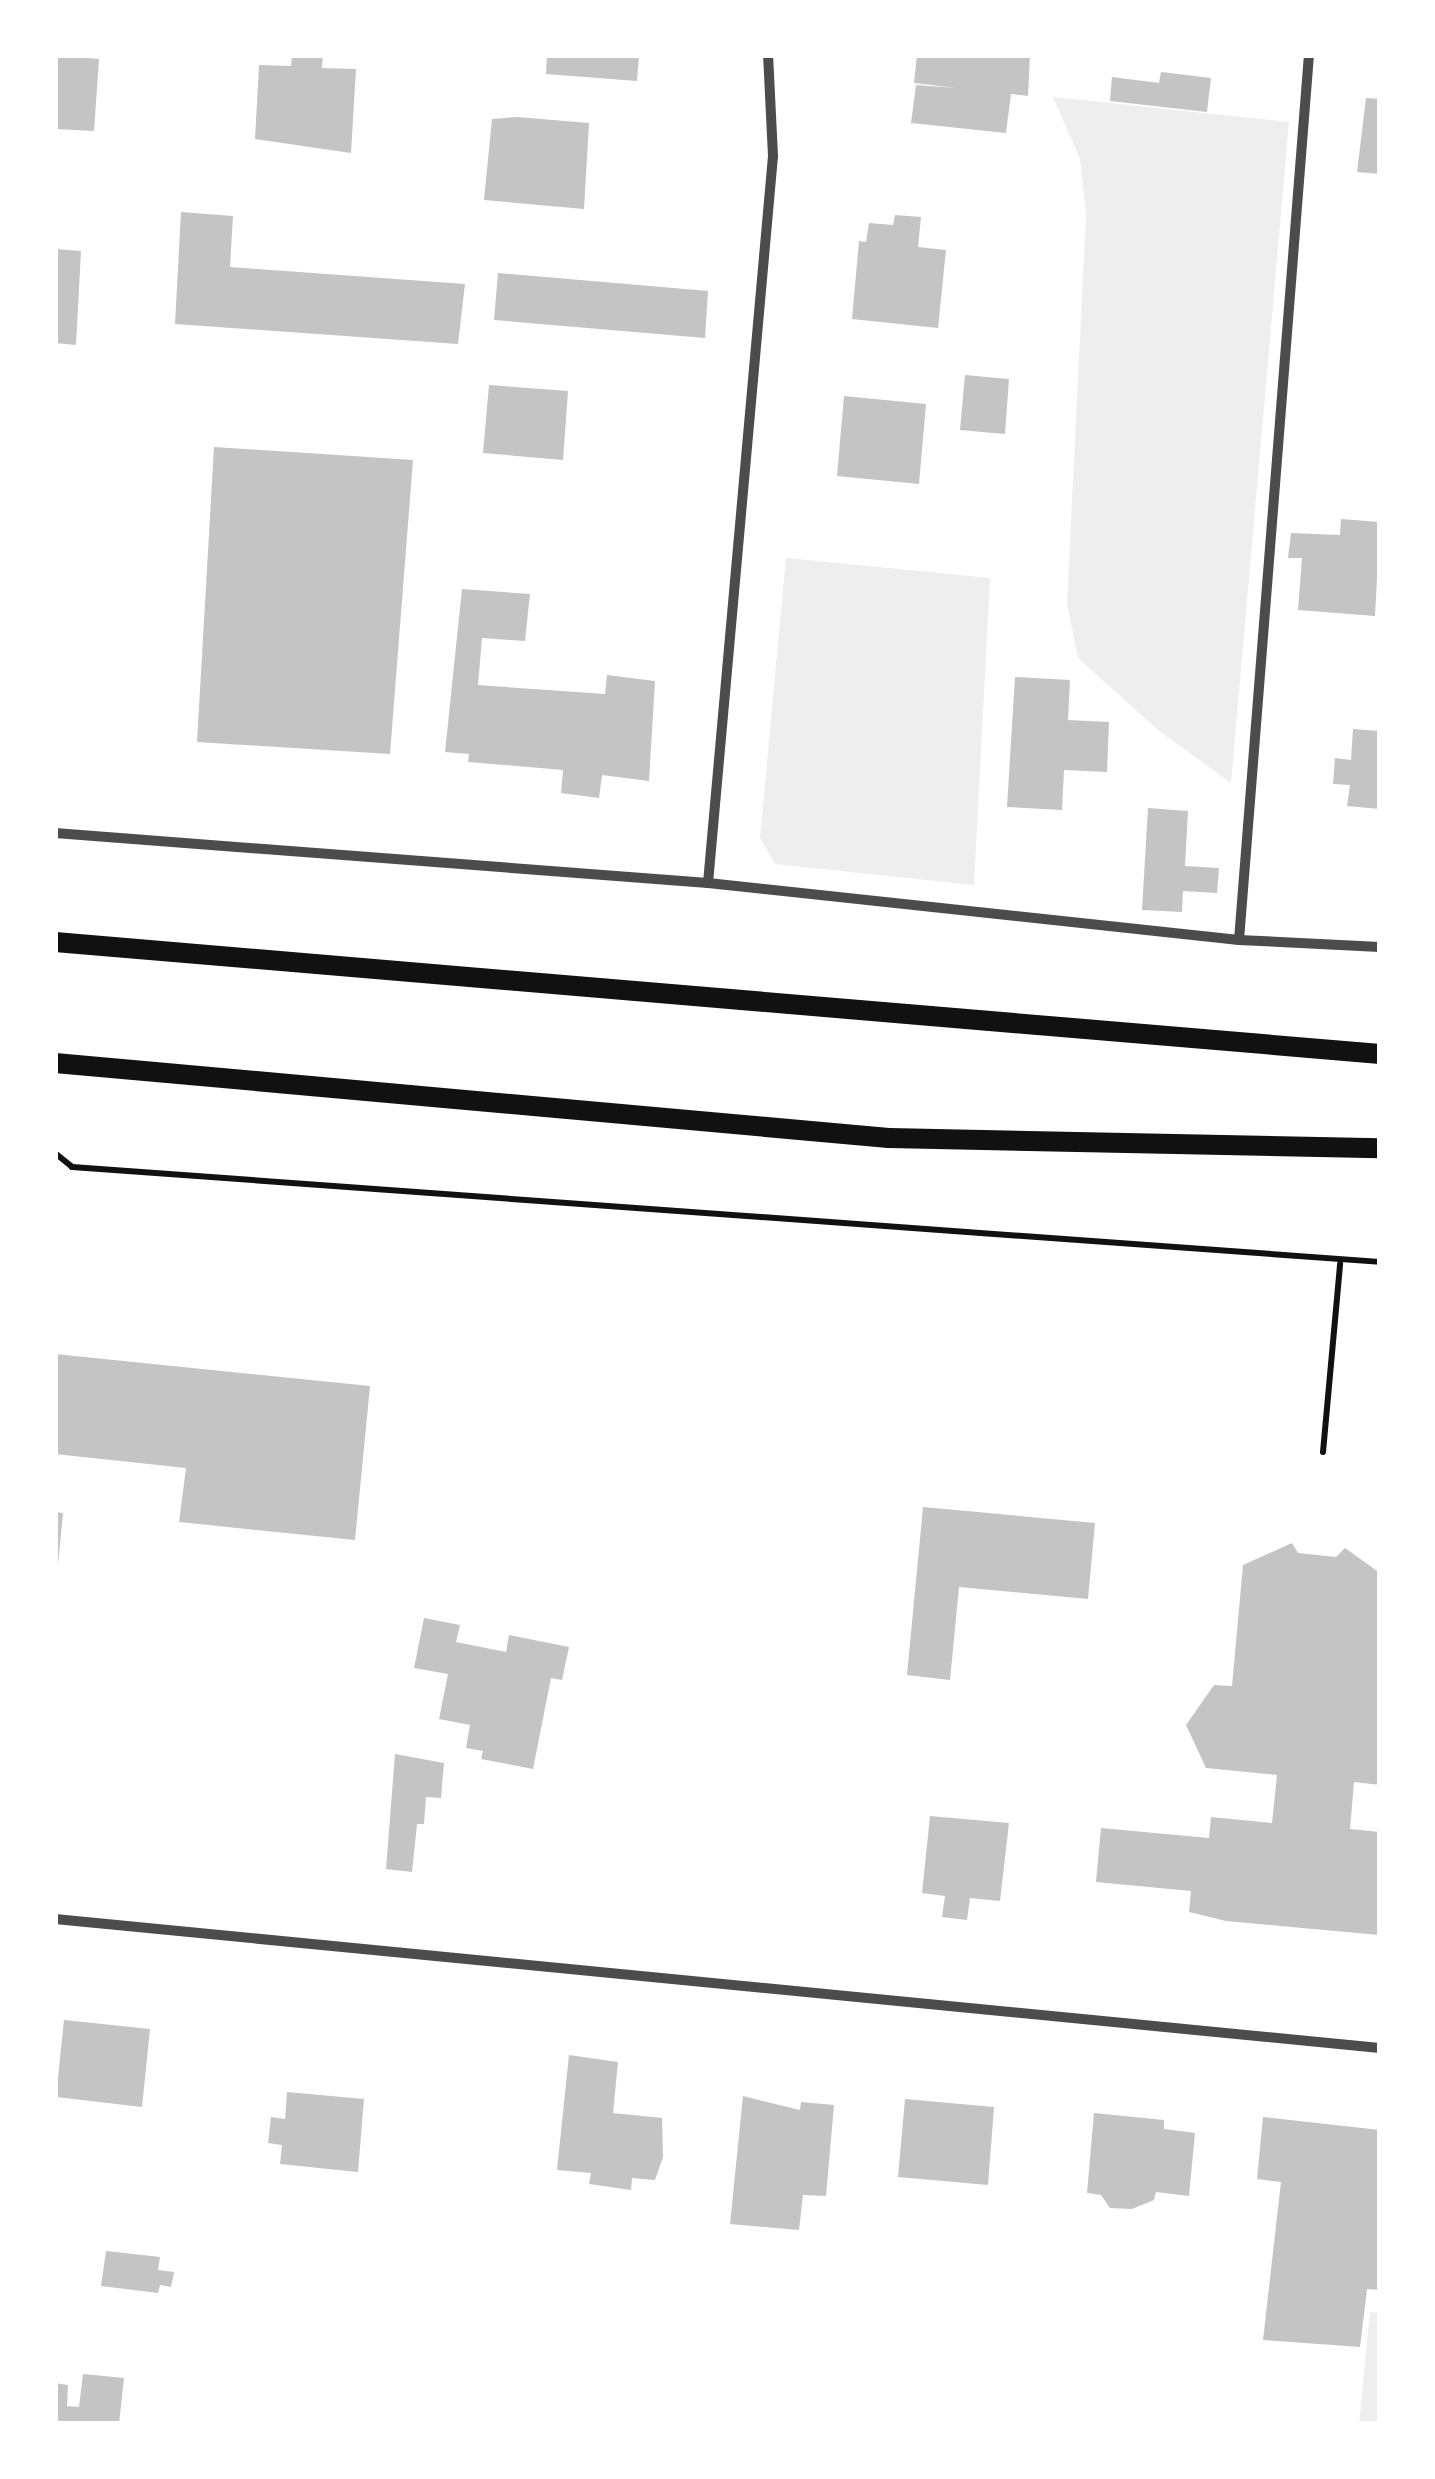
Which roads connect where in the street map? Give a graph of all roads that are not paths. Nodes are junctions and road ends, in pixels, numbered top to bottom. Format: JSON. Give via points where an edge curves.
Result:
{"nodes":[{"id":1,"x":768,"y":55,"type":"edge"},
{"id":2,"x":1308,"y":55,"type":"edge"},
{"id":3,"x":55,"y":834,"type":"edge"},
{"id":4,"x":708,"y":882,"type":"junction"},
{"id":5,"x":1239,"y":940,"type":"junction"},
{"id":6,"x":55,"y":942,"type":"edge"},
{"id":7,"x":1380,"y":947,"type":"edge"},
{"id":8,"x":1380,"y":1054,"type":"edge"},
{"id":9,"x":55,"y":1063,"type":"edge"},
{"id":10,"x":1380,"y":1148,"type":"edge"},
{"id":11,"x":55,"y":1920,"type":"edge"},
{"id":12,"x":1380,"y":2048,"type":"edge"}],
"edges":[{"from":1,"to":4,"type":"street","via":[[773,156]]},
{"from":2,"to":5,"type":"street"},
{"from":3,"to":4,"type":"street"},
{"from":4,"to":5,"type":"street"},
{"from":5,"to":7,"type":"street"},
{"from":6,"to":8,"type":"main road"},
{"from":9,"to":10,"type":"main road","via":[[890,1138]]},
{"from":11,"to":12,"type":"street"}]}
